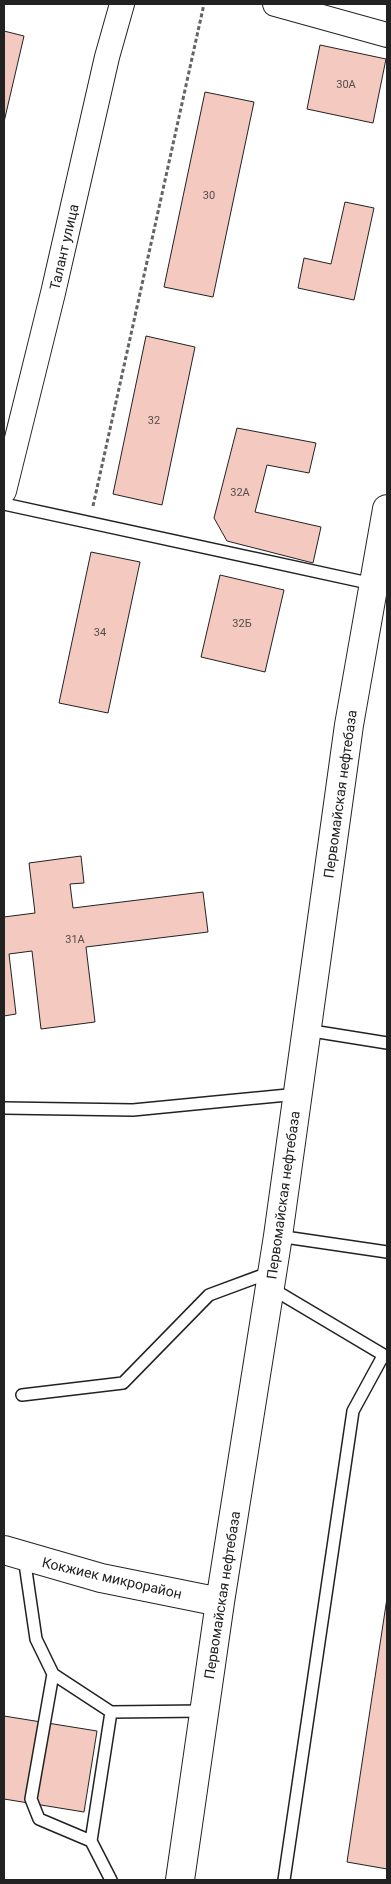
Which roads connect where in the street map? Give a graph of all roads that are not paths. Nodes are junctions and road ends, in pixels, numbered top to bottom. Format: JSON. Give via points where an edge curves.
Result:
{"nodes":[{"id":1,"x":122,"y":4,"type":"edge"},
{"id":2,"x":275,"y":4,"type":"edge"},
{"id":3,"x":387,"y":35,"type":"edge"},
{"id":4,"x":4,"y":490,"type":"edge"},
{"id":5,"x":4,"y":504,"type":"edge"},
{"id":6,"x":387,"y":509,"type":"edge"},
{"id":7,"x":373,"y":584,"type":"junction"},
{"id":8,"x":306,"y":1030,"type":"junction"},
{"id":9,"x":387,"y":1043,"type":"edge"},
{"id":10,"x":298,"y":1094,"type":"junction"},
{"id":11,"x":4,"y":1108,"type":"edge"},
{"id":12,"x":278,"y":1236,"type":"junction"},
{"id":13,"x":387,"y":1252,"type":"edge"},
{"id":14,"x":271,"y":1280,"type":"junction"},
{"id":15,"x":385,"y":1357,"type":"edge"},
{"id":16,"x":22,"y":1395,"type":"dead end"},
{"id":17,"x":14,"y":1553,"type":"edge"},
{"id":18,"x":220,"y":1602,"type":"junction"},
{"id":19,"x":53,"y":1674,"type":"junction"},
{"id":20,"x":204,"y":1711,"type":"junction"},
{"id":21,"x":111,"y":1712,"type":"junction"},
{"id":22,"x":91,"y":1841,"type":"junction"},
{"id":23,"x":111,"y":1880,"type":"edge"},
{"id":24,"x":180,"y":1880,"type":"edge"},
{"id":25,"x":284,"y":1880,"type":"edge"}],
"edges":[{"from":1,"to":4,"type":"street","name":"Талант улица"},
{"from":2,"to":3,"type":"street"},
{"from":5,"to":7,"type":"lane"},
{"from":6,"to":7,"type":"main road","name":"Первомайская нефтебаза"},
{"from":7,"to":8,"type":"main road","name":"Первомайская нефтебаза","via":[[349,725]]},
{"from":8,"to":9,"type":"lane"},
{"from":8,"to":10,"type":"main road","name":"Первомайская нефтебаза"},
{"from":10,"to":11,"type":"lane","via":[[133,1110]]},
{"from":10,"to":12,"type":"main road","name":"Первомайская нефтебаза"},
{"from":12,"to":13,"type":"lane"},
{"from":12,"to":14,"type":"main road","name":"Первомайская нефтебаза"},
{"from":14,"to":15,"type":"lane"},
{"from":14,"to":16,"type":"lane","via":[[208,1295],[124,1383]]},
{"from":14,"to":18,"type":"main road","name":"Первомайская нефтебаза"},
{"from":15,"to":25,"type":"lane","via":[[353,1411]]},
{"from":17,"to":18,"type":"main road","name":"Кокжиек микрорайон","via":[[101,1578]]},
{"from":17,"to":19,"type":"lane","via":[[36,1639]]},
{"from":18,"to":20,"type":"main road","name":"Первомайская нефтебаза"},
{"from":19,"to":21,"type":"lane"},
{"from":19,"to":22,"type":"lane","via":[[31,1799],[38,1819]]},
{"from":20,"to":21,"type":"lane"},
{"from":20,"to":24,"type":"main road","name":"Первомайская нефтебаза"},
{"from":21,"to":22,"type":"lane"},
{"from":22,"to":23,"type":"lane"}]}
